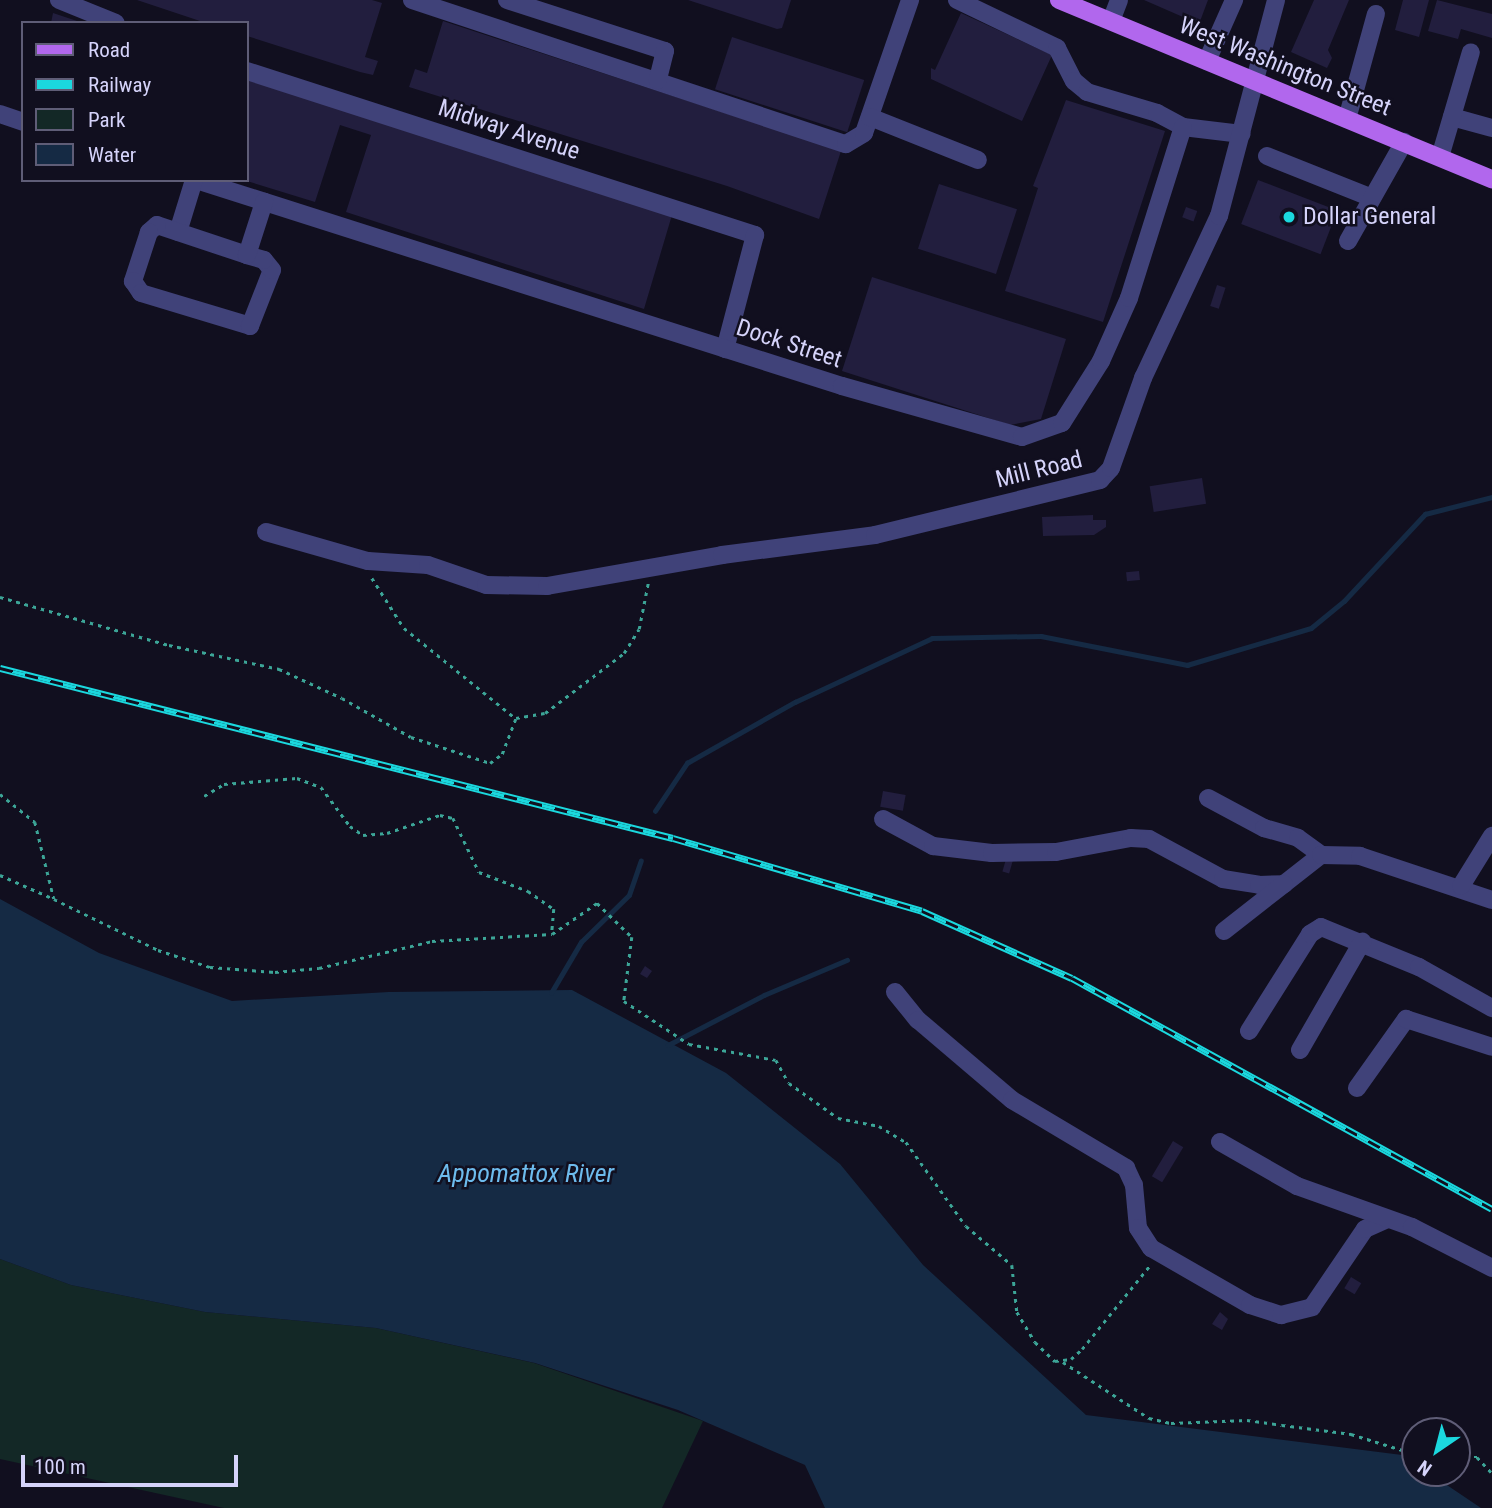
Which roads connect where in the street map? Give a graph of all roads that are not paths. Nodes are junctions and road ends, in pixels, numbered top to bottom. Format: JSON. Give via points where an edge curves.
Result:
{"nodes":[{"id":1,"x":59,"y":0,"type":"edge"},
{"id":2,"x":412,"y":0,"type":"edge"},
{"id":3,"x":508,"y":0,"type":"edge"},
{"id":4,"x":910,"y":0,"type":"edge"},
{"id":5,"x":957,"y":0,"type":"edge"},
{"id":6,"x":1119,"y":0,"type":"edge"},
{"id":7,"x":1234,"y":0,"type":"edge"},
{"id":8,"x":1276,"y":0,"type":"edge"},
{"id":9,"x":1065,"y":1,"type":"edge"},
{"id":10,"x":441,"y":4,"type":"edge"},
{"id":11,"x":1376,"y":14,"type":"dead end"},
{"id":12,"x":111,"y":21,"type":"edge"},
{"id":13,"x":1111,"y":21,"type":"junction"},
{"id":14,"x":1471,"y":52,"type":"dead end"},
{"id":15,"x":1207,"y":61,"type":"junction"},
{"id":16,"x":248,"y":71,"type":"edge"},
{"id":17,"x":658,"y":80,"type":"junction"},
{"id":18,"x":1255,"y":81,"type":"junction"},
{"id":19,"x":0,"y":114,"type":"edge"},
{"id":20,"x":870,"y":117,"type":"junction"},
{"id":21,"x":1452,"y":117,"type":"junction"},
{"id":22,"x":1347,"y":119,"type":"junction"},
{"id":23,"x":21,"y":121,"type":"edge"},
{"id":24,"x":1184,"y":127,"type":"junction"},
{"id":25,"x":1492,"y":128,"type":"edge"},
{"id":26,"x":1242,"y":134,"type":"junction"},
{"id":27,"x":1404,"y":142,"type":"junction"},
{"id":28,"x":1267,"y":156,"type":"dead end"},
{"id":29,"x":1440,"y":157,"type":"junction"},
{"id":30,"x":978,"y":160,"type":"dead end"},
{"id":31,"x":1492,"y":179,"type":"edge"},
{"id":32,"x":194,"y":182,"type":"edge"},
{"id":33,"x":201,"y":182,"type":"edge"},
{"id":34,"x":1372,"y":198,"type":"junction"},
{"id":35,"x":264,"y":202,"type":"junction"},
{"id":36,"x":178,"y":232,"type":"junction"},
{"id":37,"x":1348,"y":241,"type":"dead end"},
{"id":38,"x":247,"y":255,"type":"junction"},
{"id":39,"x":725,"y":349,"type":"junction"},
{"id":40,"x":266,"y":532,"type":"dead end"},
{"id":41,"x":1208,"y":798,"type":"dead end"},
{"id":42,"x":883,"y":819,"type":"dead end"},
{"id":43,"x":1492,"y":836,"type":"edge"},
{"id":44,"x":1321,"y":855,"type":"junction"},
{"id":45,"x":1284,"y":884,"type":"junction"},
{"id":46,"x":1461,"y":886,"type":"junction"},
{"id":47,"x":1492,"y":900,"type":"edge"},
{"id":48,"x":1224,"y":931,"type":"dead end"},
{"id":49,"x":1362,"y":942,"type":"junction"},
{"id":50,"x":895,"y":992,"type":"dead end"},
{"id":51,"x":1492,"y":1008,"type":"edge"},
{"id":52,"x":1249,"y":1031,"type":"dead end"},
{"id":53,"x":1492,"y":1047,"type":"edge"},
{"id":54,"x":1300,"y":1050,"type":"dead end"},
{"id":55,"x":1357,"y":1088,"type":"dead end"},
{"id":56,"x":1220,"y":1142,"type":"dead end"},
{"id":57,"x":1385,"y":1220,"type":"junction"},
{"id":58,"x":1492,"y":1268,"type":"edge"}],
"edges":[{"from":1,"to":12,"type":"street"},
{"from":2,"to":10,"type":"street"},
{"from":3,"to":17,"type":"street","via":[[665,51]]},
{"from":4,"to":20,"type":"street"},
{"from":5,"to":24,"type":"street","via":[[1057,48],[1074,82],[1087,93],[1157,113]]},
{"from":6,"to":13,"type":"street"},
{"from":7,"to":15,"type":"street"},
{"from":8,"to":18,"type":"street","name":"Mill Road"},
{"from":9,"to":13,"type":"main road","name":"West Washington Street"},
{"from":10,"to":17,"type":"street"},
{"from":11,"to":22,"type":"street"},
{"from":13,"to":15,"type":"main road","name":"West Washington Street"},
{"from":14,"to":21,"type":"street"},
{"from":15,"to":18,"type":"main road","name":"West Washington Street"},
{"from":16,"to":39,"type":"street","name":"Midway Avenue","via":[[755,235]]},
{"from":17,"to":20,"type":"street","via":[[846,144],[861,138]]},
{"from":18,"to":22,"type":"main road","name":"West Washington Street"},
{"from":18,"to":26,"type":"street","name":"Mill Road"},
{"from":19,"to":23,"type":"street"},
{"from":20,"to":30,"type":"street"},
{"from":21,"to":25,"type":"street"},
{"from":21,"to":29,"type":"street"},
{"from":22,"to":27,"type":"main road","name":"West Washington Street"},
{"from":24,"to":26,"type":"street"},
{"from":24,"to":39,"type":"street","name":"Dock Street","via":[[1122,318],[1081,395],[1055,428],[1010,436]]},
{"from":26,"to":40,"type":"street","name":"Mill Road","via":[[1219,216],[1143,378],[1111,468],[1100,480],[888,532],[583,581],[507,588],[428,565],[369,561]]},
{"from":27,"to":29,"type":"main road","name":"West Washington Street"},
{"from":27,"to":34,"type":"street"},
{"from":28,"to":34,"type":"street"},
{"from":29,"to":31,"type":"main road","name":"West Washington Street"},
{"from":32,"to":36,"type":"street"},
{"from":33,"to":35,"type":"street","name":"Dock Street"},
{"from":34,"to":37,"type":"street"},
{"from":35,"to":38,"type":"street"},
{"from":35,"to":39,"type":"street","name":"Dock Street"},
{"from":36,"to":38,"type":"street"},
{"from":36,"to":38,"type":"street","via":[[152,227],[133,281],[135,288],[242,327],[255,321],[272,270],[264,260]]},
{"from":41,"to":44,"type":"street","via":[[1264,828],[1298,838]]},
{"from":42,"to":45,"type":"street","via":[[933,846],[981,852],[1056,852],[1149,839],[1223,878]]},
{"from":43,"to":46,"type":"street"},
{"from":44,"to":45,"type":"street"},
{"from":44,"to":46,"type":"street","via":[[1339,853],[1390,862]]},
{"from":45,"to":48,"type":"street"},
{"from":46,"to":47,"type":"street"},
{"from":49,"to":51,"type":"street"},
{"from":49,"to":52,"type":"street","via":[[1328,927],[1314,931]]},
{"from":49,"to":54,"type":"street"},
{"from":50,"to":57,"type":"street","via":[[918,1020],[1012,1100],[1126,1168],[1134,1185],[1138,1228],[1159,1253],[1250,1306],[1294,1315],[1321,1299],[1365,1228]]},
{"from":53,"to":55,"type":"street","via":[[1406,1019]]},
{"from":56,"to":57,"type":"street","via":[[1273,1175]]},
{"from":57,"to":58,"type":"street","via":[[1412,1227]]}]}
